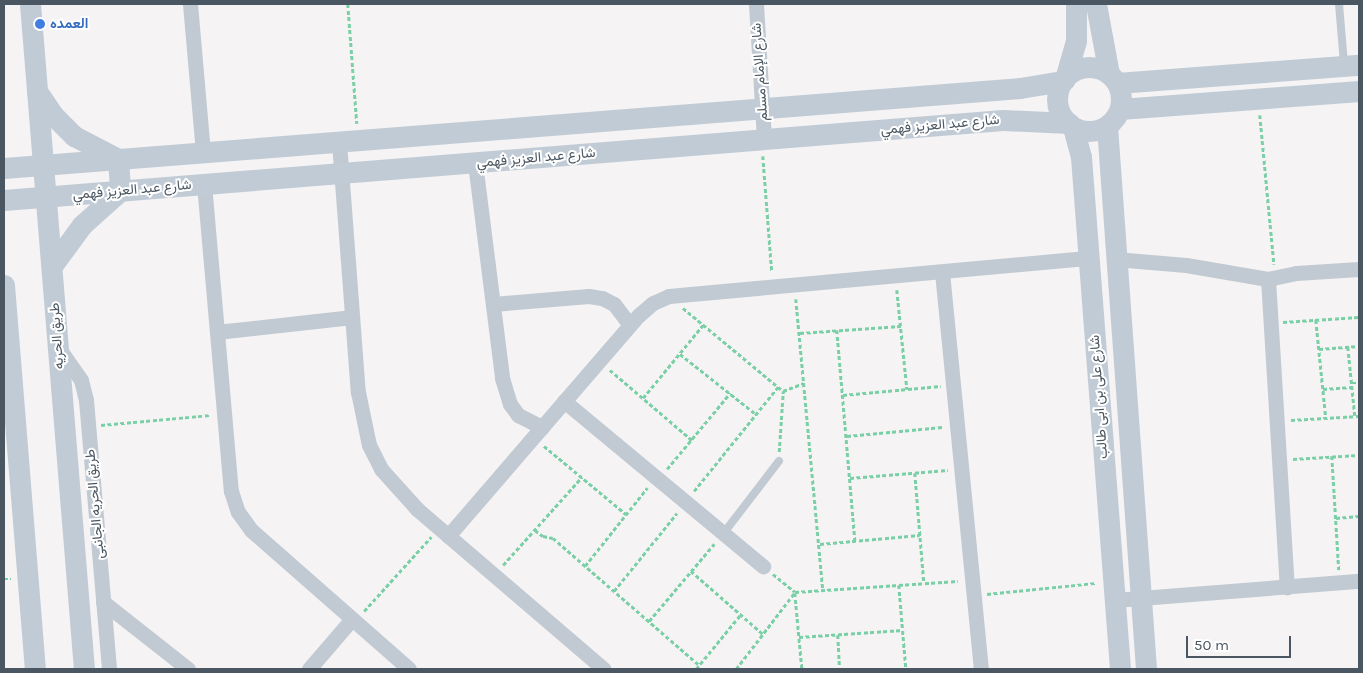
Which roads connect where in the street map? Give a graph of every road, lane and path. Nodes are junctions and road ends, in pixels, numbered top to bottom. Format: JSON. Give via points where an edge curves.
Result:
{"nodes":[{"id":1,"x":30,"y":4,"type":"edge"},
{"id":2,"x":190,"y":4,"type":"edge"},
{"id":3,"x":348,"y":4,"type":"edge"},
{"id":4,"x":756,"y":4,"type":"edge"},
{"id":5,"x":1339,"y":4,"type":"edge"},
{"id":6,"x":1087,"y":12,"type":"edge"},
{"id":7,"x":1352,"y":65,"type":"edge"},
{"id":8,"x":1113,"y":79,"type":"junction"},
{"id":9,"x":1064,"y":80,"type":"junction"},
{"id":10,"x":1150,"y":80,"type":"junction"},
{"id":11,"x":1020,"y":88,"type":"junction"},
{"id":12,"x":36,"y":89,"type":"junction"},
{"id":13,"x":1359,"y":91,"type":"edge"},
{"id":14,"x":1259,"y":99,"type":"junction"},
{"id":15,"x":1151,"y":107,"type":"junction"},
{"id":16,"x":762,"y":109,"type":"junction"},
{"id":17,"x":1120,"y":109,"type":"junction"},
{"id":18,"x":1020,"y":119,"type":"junction"},
{"id":19,"x":1071,"y":125,"type":"junction"},
{"id":20,"x":1107,"y":126,"type":"junction"},
{"id":21,"x":763,"y":140,"type":"junction"},
{"id":22,"x":349,"y":141,"type":"junction"},
{"id":23,"x":203,"y":152,"type":"junction"},
{"id":24,"x":118,"y":159,"type":"junction"},
{"id":25,"x":475,"y":162,"type":"junction"},
{"id":26,"x":43,"y":165,"type":"junction"},
{"id":27,"x":1108,"y":167,"type":"junction"},
{"id":28,"x":4,"y":168,"type":"edge"},
{"id":29,"x":1082,"y":170,"type":"junction"},
{"id":30,"x":342,"y":173,"type":"junction"},
{"id":31,"x":204,"y":184,"type":"junction"},
{"id":32,"x":120,"y":191,"type":"junction"},
{"id":33,"x":45,"y":197,"type":"junction"},
{"id":34,"x":4,"y":200,"type":"edge"},
{"id":35,"x":1089,"y":258,"type":"junction"},
{"id":36,"x":1115,"y":259,"type":"junction"},
{"id":37,"x":52,"y":266,"type":"junction"},
{"id":38,"x":1359,"y":269,"type":"edge"},
{"id":39,"x":942,"y":272,"type":"junction"},
{"id":40,"x":895,"y":276,"type":"junction"},
{"id":41,"x":1271,"y":278,"type":"junction"},
{"id":42,"x":4,"y":285,"type":"edge"},
{"id":43,"x":795,"y":285,"type":"junction"},
{"id":44,"x":774,"y":287,"type":"junction"},
{"id":45,"x":669,"y":296,"type":"junction"},
{"id":46,"x":493,"y":304,"type":"junction"},
{"id":47,"x":1359,"y":317,"type":"edge"},
{"id":48,"x":352,"y":318,"type":"junction"},
{"id":49,"x":1316,"y":320,"type":"junction"},
{"id":50,"x":1271,"y":322,"type":"junction"},
{"id":51,"x":630,"y":325,"type":"junction"},
{"id":52,"x":703,"y":325,"type":"junction"},
{"id":53,"x":901,"y":326,"type":"junction"},
{"id":54,"x":837,"y":330,"type":"junction"},
{"id":55,"x":217,"y":332,"type":"junction"},
{"id":56,"x":799,"y":333,"type":"junction"},
{"id":57,"x":1359,"y":346,"type":"edge"},
{"id":58,"x":58,"y":347,"type":"junction"},
{"id":59,"x":1348,"y":347,"type":"junction"},
{"id":60,"x":1319,"y":349,"type":"junction"},
{"id":61,"x":680,"y":354,"type":"junction"},
{"id":62,"x":599,"y":361,"type":"junction"},
{"id":63,"x":804,"y":383,"type":"junction"},
{"id":64,"x":1352,"y":383,"type":"junction"},
{"id":65,"x":1359,"y":383,"type":"edge"},
{"id":66,"x":953,"y":384,"type":"junction"},
{"id":67,"x":778,"y":387,"type":"junction"},
{"id":68,"x":1352,"y":387,"type":"junction"},
{"id":69,"x":907,"y":389,"type":"junction"},
{"id":70,"x":1323,"y":390,"type":"junction"},
{"id":71,"x":783,"y":391,"type":"junction"},
{"id":72,"x":730,"y":393,"type":"junction"},
{"id":73,"x":843,"y":395,"type":"junction"},
{"id":74,"x":643,"y":398,"type":"junction"},
{"id":75,"x":564,"y":401,"type":"junction"},
{"id":76,"x":224,"y":413,"type":"junction"},
{"id":77,"x":756,"y":414,"type":"junction"},
{"id":78,"x":1355,"y":416,"type":"junction"},
{"id":79,"x":1359,"y":416,"type":"edge"},
{"id":80,"x":1326,"y":418,"type":"junction"},
{"id":81,"x":1277,"y":421,"type":"junction"},
{"id":82,"x":957,"y":426,"type":"junction"},
{"id":83,"x":88,"y":427,"type":"junction"},
{"id":84,"x":538,"y":432,"type":"junction"},
{"id":85,"x":846,"y":436,"type":"junction"},
{"id":86,"x":692,"y":440,"type":"junction"},
{"id":87,"x":1359,"y":455,"type":"edge"},
{"id":88,"x":1332,"y":456,"type":"junction"},
{"id":89,"x":1279,"y":460,"type":"junction"},
{"id":90,"x":778,"y":461,"type":"joint"},
{"id":91,"x":961,"y":469,"type":"junction"},
{"id":92,"x":915,"y":473,"type":"junction"},
{"id":93,"x":582,"y":477,"type":"junction"},
{"id":94,"x":850,"y":478,"type":"junction"},
{"id":95,"x":657,"y":479,"type":"junction"},
{"id":96,"x":685,"y":502,"type":"junction"},
{"id":97,"x":626,"y":514,"type":"junction"},
{"id":98,"x":1359,"y":516,"type":"edge"},
{"id":99,"x":1336,"y":518,"type":"junction"},
{"id":100,"x":535,"y":530,"type":"junction"},
{"id":101,"x":443,"y":532,"type":"junction"},
{"id":102,"x":723,"y":534,"type":"junction"},
{"id":103,"x":920,"y":535,"type":"junction"},
{"id":104,"x":855,"y":541,"type":"junction"},
{"id":105,"x":819,"y":544,"type":"junction"},
{"id":106,"x":585,"y":566,"type":"junction"},
{"id":107,"x":763,"y":566,"type":"joint"},
{"id":108,"x":691,"y":571,"type":"junction"},
{"id":109,"x":494,"y":575,"type":"junction"},
{"id":110,"x":972,"y":580,"type":"junction"},
{"id":111,"x":1359,"y":581,"type":"edge"},
{"id":112,"x":1340,"y":582,"type":"junction"},
{"id":113,"x":924,"y":583,"type":"junction"},
{"id":114,"x":899,"y":585,"type":"junction"},
{"id":115,"x":1287,"y":587,"type":"junction"},
{"id":116,"x":823,"y":590,"type":"junction"},
{"id":117,"x":614,"y":591,"type":"junction"},
{"id":118,"x":1114,"y":591,"type":"junction"},
{"id":119,"x":795,"y":592,"type":"junction"},
{"id":120,"x":973,"y":596,"type":"junction"},
{"id":121,"x":1141,"y":599,"type":"junction"},
{"id":122,"x":103,"y":602,"type":"junction"},
{"id":123,"x":741,"y":614,"type":"junction"},
{"id":124,"x":353,"y":620,"type":"junction"},
{"id":125,"x":649,"y":621,"type":"junction"},
{"id":126,"x":903,"y":630,"type":"junction"},
{"id":127,"x":763,"y":634,"type":"junction"},
{"id":128,"x":838,"y":634,"type":"junction"},
{"id":129,"x":799,"y":637,"type":"junction"},
{"id":130,"x":586,"y":664,"type":"edge"},
{"id":131,"x":699,"y":665,"type":"junction"},
{"id":132,"x":34,"y":667,"type":"edge"},
{"id":133,"x":84,"y":669,"type":"edge"},
{"id":134,"x":109,"y":669,"type":"edge"},
{"id":135,"x":188,"y":669,"type":"edge"},
{"id":136,"x":309,"y":669,"type":"edge"},
{"id":137,"x":409,"y":669,"type":"edge"},
{"id":138,"x":604,"y":669,"type":"edge"},
{"id":139,"x":696,"y":669,"type":"edge"},
{"id":140,"x":736,"y":669,"type":"edge"},
{"id":141,"x":802,"y":669,"type":"edge"},
{"id":142,"x":840,"y":669,"type":"edge"},
{"id":143,"x":906,"y":669,"type":"edge"},
{"id":144,"x":980,"y":669,"type":"edge"},
{"id":145,"x":1120,"y":669,"type":"edge"},
{"id":146,"x":1146,"y":669,"type":"edge"}],
"edges":[{"from":1,"to":12,"type":"street","name":"طريق الحريه"},
{"from":2,"to":23,"type":"street"},
{"from":3,"to":22,"type":"path"},
{"from":4,"to":16,"type":"street","name":"شارع الإمام مسلم"},
{"from":5,"to":7,"type":"lane"},
{"from":6,"to":8,"type":"street"},
{"from":6,"to":9,"type":"street"},
{"from":7,"to":10,"type":"street"},
{"from":8,"to":9,"type":"street","via":[[1086,68]]},
{"from":8,"to":10,"type":"street"},
{"from":8,"to":17,"type":"street","via":[[1121,96]]},
{"from":9,"to":11,"type":"street"},
{"from":9,"to":19,"type":"street","via":[[1058,103]]},
{"from":10,"to":15,"type":"street","via":[[1146,94]]},
{"from":11,"to":16,"type":"street"},
{"from":11,"to":18,"type":"street","via":[[1024,104]]},
{"from":12,"to":24,"type":"street","via":[[74,136]]},
{"from":12,"to":26,"type":"street","name":"طريق الحريه"},
{"from":13,"to":14,"type":"street"},
{"from":14,"to":15,"type":"street"},
{"from":14,"to":41,"type":"path"},
{"from":15,"to":17,"type":"street"},
{"from":16,"to":21,"type":"street","name":"شارع الإمام مسلم"},
{"from":16,"to":22,"type":"street"},
{"from":17,"to":20,"type":"street"},
{"from":18,"to":19,"type":"street","name":"شارع عبد العزيز فهمي"},
{"from":18,"to":21,"type":"street","name":"شارع عبد العزيز فهمي"},
{"from":19,"to":20,"type":"street","via":[[1087,131]]},
{"from":19,"to":29,"type":"street","name":"شارع على بن ابى طالب"},
{"from":20,"to":27,"type":"street","name":"شارع على بن ابى طالب"},
{"from":21,"to":25,"type":"street","name":"شارع عبد العزيز فهمي"},
{"from":21,"to":44,"type":"path"},
{"from":22,"to":23,"type":"street"},
{"from":22,"to":30,"type":"street"},
{"from":23,"to":24,"type":"street"},
{"from":24,"to":26,"type":"street"},
{"from":24,"to":32,"type":"street"},
{"from":25,"to":30,"type":"street","name":"شارع عبد العزيز فهمي"},
{"from":25,"to":46,"type":"street"},
{"from":26,"to":28,"type":"street"},
{"from":26,"to":33,"type":"street","name":"طريق الحريه"},
{"from":27,"to":29,"type":"street","via":[[1094,164]]},
{"from":27,"to":36,"type":"street","name":"شارع على بن ابى طالب"},
{"from":29,"to":35,"type":"street","name":"شارع على بن ابى طالب"},
{"from":30,"to":31,"type":"street","name":"شارع عبد العزيز فهمي"},
{"from":30,"to":48,"type":"street"},
{"from":31,"to":32,"type":"street","name":"شارع عبد العزيز فهمي"},
{"from":31,"to":55,"type":"street"},
{"from":32,"to":33,"type":"street","name":"شارع عبد العزيز فهمي"},
{"from":32,"to":37,"type":"street","via":[[82,225]]},
{"from":33,"to":34,"type":"street","name":"شارع عبد العزيز فهمي"},
{"from":33,"to":37,"type":"street","name":"طريق الحريه"},
{"from":35,"to":39,"type":"street"},
{"from":35,"to":118,"type":"street","name":"شارع على بن ابى طالب"},
{"from":36,"to":41,"type":"street","via":[[1186,265]]},
{"from":36,"to":121,"type":"street","name":"شارع على بن ابى طالب"},
{"from":37,"to":58,"type":"street","name":"طريق الحريه"},
{"from":38,"to":41,"type":"street"},
{"from":39,"to":40,"type":"street"},
{"from":39,"to":66,"type":"street"},
{"from":40,"to":43,"type":"street"},
{"from":40,"to":53,"type":"path"},
{"from":41,"to":50,"type":"street"},
{"from":42,"to":132,"type":"street"},
{"from":43,"to":44,"type":"street"},
{"from":43,"to":56,"type":"path"},
{"from":44,"to":45,"type":"street"},
{"from":45,"to":51,"type":"street","via":[[653,303]]},
{"from":45,"to":52,"type":"path"},
{"from":46,"to":51,"type":"street","via":[[589,296],[614,304]]},
{"from":46,"to":84,"type":"street","via":[[502,378],[510,404]]},
{"from":47,"to":49,"type":"path"},
{"from":48,"to":55,"type":"street"},
{"from":48,"to":101,"type":"street","via":[[360,410],[369,445],[397,490]]},
{"from":49,"to":50,"type":"path"},
{"from":49,"to":60,"type":"path"},
{"from":50,"to":81,"type":"street"},
{"from":51,"to":62,"type":"street"},
{"from":52,"to":61,"type":"path"},
{"from":52,"to":67,"type":"path"},
{"from":53,"to":54,"type":"path"},
{"from":53,"to":69,"type":"path"},
{"from":54,"to":56,"type":"path"},
{"from":54,"to":73,"type":"path"},
{"from":55,"to":76,"type":"street"},
{"from":56,"to":63,"type":"path"},
{"from":57,"to":59,"type":"path"},
{"from":58,"to":83,"type":"street","name":"طريق الحريه الجانبى","via":[[81,380]]},
{"from":58,"to":133,"type":"street","name":"طريق الحريه"},
{"from":59,"to":60,"type":"path"},
{"from":59,"to":64,"type":"path"},
{"from":60,"to":70,"type":"path"},
{"from":61,"to":72,"type":"path"},
{"from":61,"to":74,"type":"path"},
{"from":62,"to":74,"type":"path"},
{"from":62,"to":75,"type":"street"},
{"from":63,"to":71,"type":"path"},
{"from":63,"to":105,"type":"path"},
{"from":64,"to":65,"type":"path"},
{"from":64,"to":68,"type":"path"},
{"from":66,"to":69,"type":"path"},
{"from":66,"to":82,"type":"street"},
{"from":67,"to":71,"type":"path"},
{"from":67,"to":77,"type":"path"},
{"from":68,"to":70,"type":"path"},
{"from":68,"to":78,"type":"path"},
{"from":69,"to":73,"type":"path"},
{"from":70,"to":80,"type":"path"},
{"from":71,"to":90,"type":"path"},
{"from":72,"to":77,"type":"path"},
{"from":72,"to":86,"type":"path"},
{"from":73,"to":85,"type":"path"},
{"from":74,"to":86,"type":"path"},
{"from":75,"to":84,"type":"street"},
{"from":75,"to":95,"type":"street"},
{"from":76,"to":83,"type":"path"},
{"from":76,"to":124,"type":"street","via":[[231,491],[238,512],[251,530]]},
{"from":77,"to":96,"type":"path"},
{"from":78,"to":79,"type":"path"},
{"from":78,"to":80,"type":"path"},
{"from":80,"to":81,"type":"path"},
{"from":81,"to":89,"type":"street"},
{"from":82,"to":85,"type":"path"},
{"from":82,"to":91,"type":"street"},
{"from":83,"to":122,"type":"street","name":"طريق الحريه الجانبى"},
{"from":84,"to":93,"type":"path"},
{"from":84,"to":101,"type":"street"},
{"from":85,"to":94,"type":"path"},
{"from":86,"to":95,"type":"path"},
{"from":87,"to":88,"type":"path"},
{"from":88,"to":89,"type":"path"},
{"from":88,"to":99,"type":"path"},
{"from":89,"to":115,"type":"street"},
{"from":90,"to":102,"type":"lane"},
{"from":91,"to":92,"type":"path"},
{"from":91,"to":110,"type":"street"},
{"from":92,"to":94,"type":"path"},
{"from":92,"to":103,"type":"path"},
{"from":93,"to":97,"type":"path"},
{"from":93,"to":100,"type":"path"},
{"from":94,"to":104,"type":"path"},
{"from":95,"to":96,"type":"street"},
{"from":95,"to":97,"type":"path"},
{"from":96,"to":102,"type":"street"},
{"from":96,"to":117,"type":"path"},
{"from":97,"to":106,"type":"path"},
{"from":98,"to":99,"type":"path"},
{"from":99,"to":112,"type":"path"},
{"from":100,"to":106,"type":"path","via":[[553,538]]},
{"from":100,"to":109,"type":"path"},
{"from":101,"to":109,"type":"street"},
{"from":101,"to":124,"type":"path"},
{"from":102,"to":107,"type":"street"},
{"from":102,"to":108,"type":"path"},
{"from":103,"to":104,"type":"path"},
{"from":103,"to":113,"type":"path"},
{"from":104,"to":105,"type":"path"},
{"from":105,"to":116,"type":"path"},
{"from":106,"to":117,"type":"path"},
{"from":107,"to":119,"type":"path"},
{"from":108,"to":123,"type":"path"},
{"from":108,"to":125,"type":"path"},
{"from":109,"to":130,"type":"street"},
{"from":110,"to":113,"type":"path"},
{"from":110,"to":120,"type":"street"},
{"from":111,"to":112,"type":"street"},
{"from":112,"to":115,"type":"street"},
{"from":113,"to":114,"type":"path"},
{"from":114,"to":116,"type":"path"},
{"from":114,"to":126,"type":"path"},
{"from":115,"to":121,"type":"street"},
{"from":116,"to":119,"type":"path"},
{"from":117,"to":125,"type":"path"},
{"from":118,"to":120,"type":"path"},
{"from":118,"to":121,"type":"street"},
{"from":118,"to":145,"type":"street","name":"شارع على بن ابى طالب"},
{"from":119,"to":127,"type":"path"},
{"from":119,"to":129,"type":"path"},
{"from":120,"to":144,"type":"street"},
{"from":121,"to":146,"type":"street","name":"شارع على بن ابى طالب"},
{"from":122,"to":134,"type":"street","name":"طريق الحريه الجانبى"},
{"from":122,"to":135,"type":"street"},
{"from":123,"to":127,"type":"path"},
{"from":123,"to":131,"type":"path"},
{"from":124,"to":136,"type":"street"},
{"from":124,"to":137,"type":"street"},
{"from":125,"to":131,"type":"path"},
{"from":126,"to":128,"type":"path"},
{"from":126,"to":143,"type":"path"},
{"from":127,"to":140,"type":"path"},
{"from":128,"to":129,"type":"path"},
{"from":128,"to":142,"type":"path"},
{"from":129,"to":141,"type":"path"},
{"from":130,"to":138,"type":"street"},
{"from":131,"to":139,"type":"path"}]}
